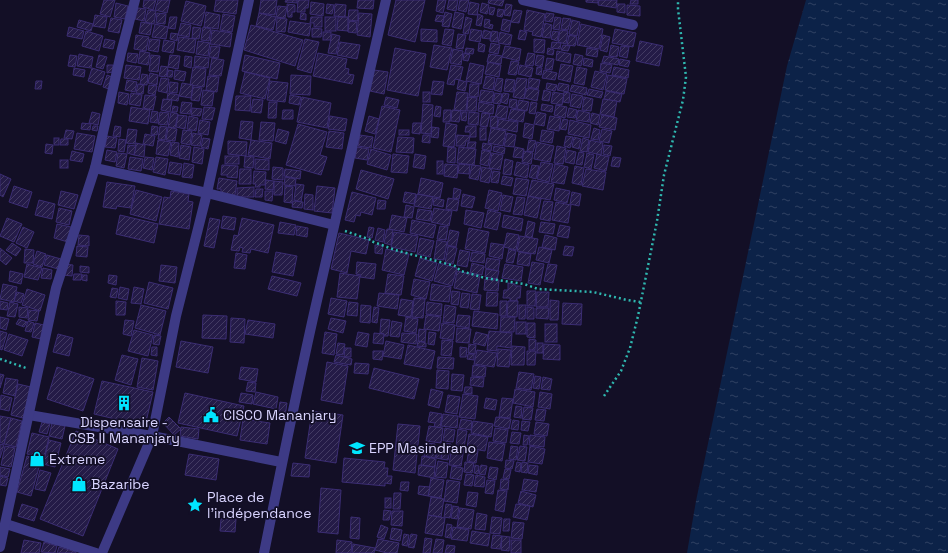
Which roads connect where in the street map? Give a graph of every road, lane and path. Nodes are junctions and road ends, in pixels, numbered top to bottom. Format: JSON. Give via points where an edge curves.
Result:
{"nodes":[{"id":1,"x":135,"y":0,"type":"edge"},
{"id":2,"x":249,"y":0,"type":"edge"},
{"id":3,"x":386,"y":0,"type":"edge"},
{"id":4,"x":523,"y":0,"type":"edge"},
{"id":5,"x":678,"y":0,"type":"edge"},
{"id":6,"x":633,"y":25,"type":"dead end"},
{"id":7,"x":96,"y":168,"type":"junction"},
{"id":8,"x":207,"y":193,"type":"junction"},
{"id":9,"x":334,"y":225,"type":"junction"},
{"id":10,"x":641,"y":302,"type":"junction"},
{"id":11,"x":0,"y":359,"type":"edge"},
{"id":12,"x":38,"y":371,"type":"junction"},
{"id":13,"x":604,"y":396,"type":"dead end"},
{"id":14,"x":29,"y":415,"type":"junction"},
{"id":15,"x":152,"y":436,"type":"junction"},
{"id":16,"x":281,"y":462,"type":"junction"},
{"id":17,"x":6,"y":524,"type":"junction"},
{"id":18,"x":0,"y":547,"type":"edge"},
{"id":19,"x":96,"y":553,"type":"edge"},
{"id":20,"x":102,"y":553,"type":"edge"},
{"id":21,"x":264,"y":553,"type":"edge"}],
"edges":[{"from":1,"to":7,"type":"street"},
{"from":2,"to":8,"type":"street"},
{"from":3,"to":9,"type":"street"},
{"from":4,"to":6,"type":"street"},
{"from":5,"to":10,"type":"path","via":[[686,77],[683,100],[664,175]]},
{"from":7,"to":8,"type":"street"},
{"from":7,"to":12,"type":"street","via":[[56,288]]},
{"from":8,"to":9,"type":"street"},
{"from":8,"to":15,"type":"street","via":[[176,316]]},
{"from":9,"to":10,"type":"path","via":[[347,233],[395,250],[455,266],[461,271],[485,278],[524,284],[538,289],[593,292]]},
{"from":9,"to":16,"type":"street"},
{"from":10,"to":13,"type":"path","via":[[630,348],[621,371]]},
{"from":11,"to":12,"type":"path"},
{"from":12,"to":14,"type":"street"},
{"from":14,"to":15,"type":"street"},
{"from":14,"to":17,"type":"street"},
{"from":15,"to":16,"type":"street"},
{"from":15,"to":20,"type":"street"},
{"from":16,"to":21,"type":"street"},
{"from":17,"to":18,"type":"street"},
{"from":17,"to":19,"type":"street"}]}
